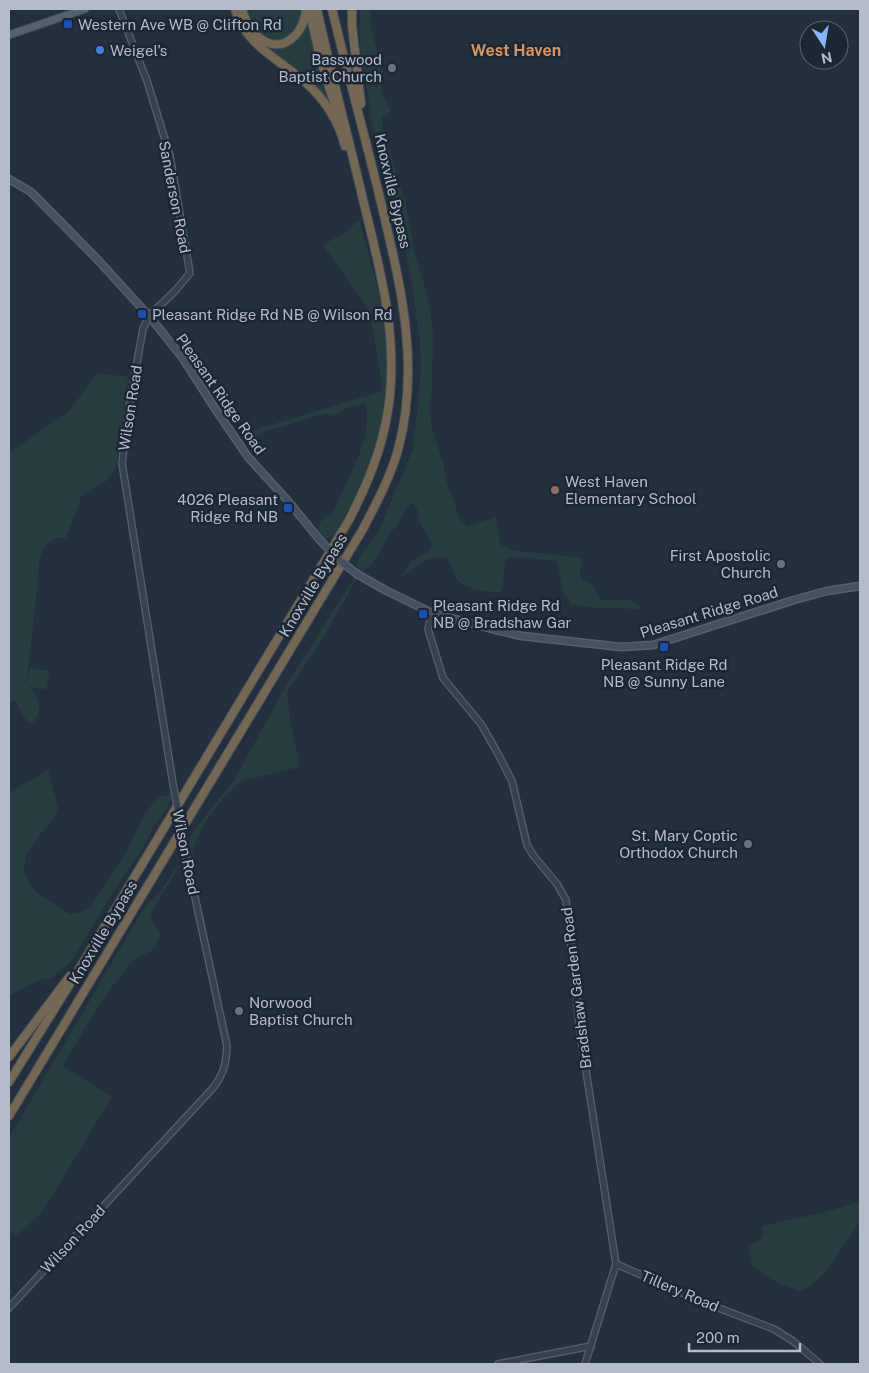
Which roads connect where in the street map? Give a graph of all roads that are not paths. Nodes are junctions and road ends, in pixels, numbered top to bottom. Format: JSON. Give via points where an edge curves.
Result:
{"nodes":[{"id":1,"x":85,"y":9,"type":"edge"},
{"id":2,"x":119,"y":9,"type":"edge"},
{"id":3,"x":235,"y":9,"type":"edge"},
{"id":4,"x":242,"y":9,"type":"edge"},
{"id":5,"x":307,"y":9,"type":"edge"},
{"id":6,"x":317,"y":9,"type":"edge"},
{"id":7,"x":332,"y":9,"type":"edge"},
{"id":8,"x":352,"y":9,"type":"edge"},
{"id":9,"x":9,"y":35,"type":"edge"},
{"id":10,"x":344,"y":140,"type":"junction"},
{"id":11,"x":367,"y":141,"type":"junction"},
{"id":12,"x":9,"y":179,"type":"edge"},
{"id":13,"x":358,"y":180,"type":"junction"},
{"id":14,"x":148,"y":316,"type":"junction"},
{"id":15,"x":860,"y":586,"type":"edge"},
{"id":16,"x":432,"y":612,"type":"junction"},
{"id":17,"x":81,"y":966,"type":"junction"},
{"id":18,"x":9,"y":1057,"type":"edge"},
{"id":19,"x":9,"y":1082,"type":"edge"},
{"id":20,"x":9,"y":1116,"type":"edge"},
{"id":21,"x":616,"y":1264,"type":"junction"},
{"id":22,"x":9,"y":1308,"type":"edge"},
{"id":23,"x":590,"y":1346,"type":"junction"},
{"id":24,"x":498,"y":1364,"type":"edge"},
{"id":25,"x":585,"y":1364,"type":"edge"},
{"id":26,"x":820,"y":1364,"type":"edge"}],
"edges":[{"from":1,"to":9,"type":"main road"},
{"from":2,"to":14,"type":"street","name":"Sanderson Road","via":[[147,81],[170,156],[190,273]]},
{"from":3,"to":10,"type":"highway","via":[[249,37],[314,90]]},
{"from":4,"to":5,"type":"highway","via":[[255,34],[264,41],[278,44],[299,32]]},
{"from":5,"to":10,"type":"highway"},
{"from":6,"to":13,"type":"highway","name":"Knoxville Bypass"},
{"from":7,"to":11,"type":"highway","name":"Knoxville Bypass"},
{"from":8,"to":11,"type":"highway"},
{"from":10,"to":13,"type":"highway"},
{"from":11,"to":20,"type":"highway","name":"Knoxville Bypass","via":[[395,259],[407,328],[405,409],[398,450],[384,489],[363,530]]},
{"from":12,"to":14,"type":"main road","name":"Pleasant Ridge Road","via":[[31,192],[97,258]]},
{"from":13,"to":17,"type":"highway","name":"Knoxville Bypass","via":[[379,264],[391,331],[392,370],[380,450],[368,484],[349,520]]},
{"from":14,"to":16,"type":"main road","name":"Pleasant Ridge Road","bridge":true,"via":[[182,357],[248,457],[319,540],[357,574]]},
{"from":14,"to":22,"type":"street","name":"Wilson Road","bridge":true,"via":[[121,455],[173,784],[227,1046],[226,1062],[222,1076],[213,1088]]},
{"from":15,"to":16,"type":"main road","name":"Pleasant Ridge Road","via":[[794,600],[670,640],[636,647],[522,636]]},
{"from":16,"to":21,"type":"street","name":"Bradshaw Garden Road","via":[[428,629],[443,678],[481,724],[497,752],[512,781],[527,845],[566,900],[580,1032]]},
{"from":17,"to":18,"type":"highway","via":[[68,978]]},
{"from":17,"to":19,"type":"highway","name":"Knoxville Bypass"},
{"from":21,"to":23,"type":"street","name":"Bradshaw Garden Road"},
{"from":21,"to":26,"type":"street","name":"Tillery Road","via":[[774,1329]]},
{"from":23,"to":24,"type":"street"},
{"from":23,"to":25,"type":"street","name":"Bradshaw Garden Road"}]}
